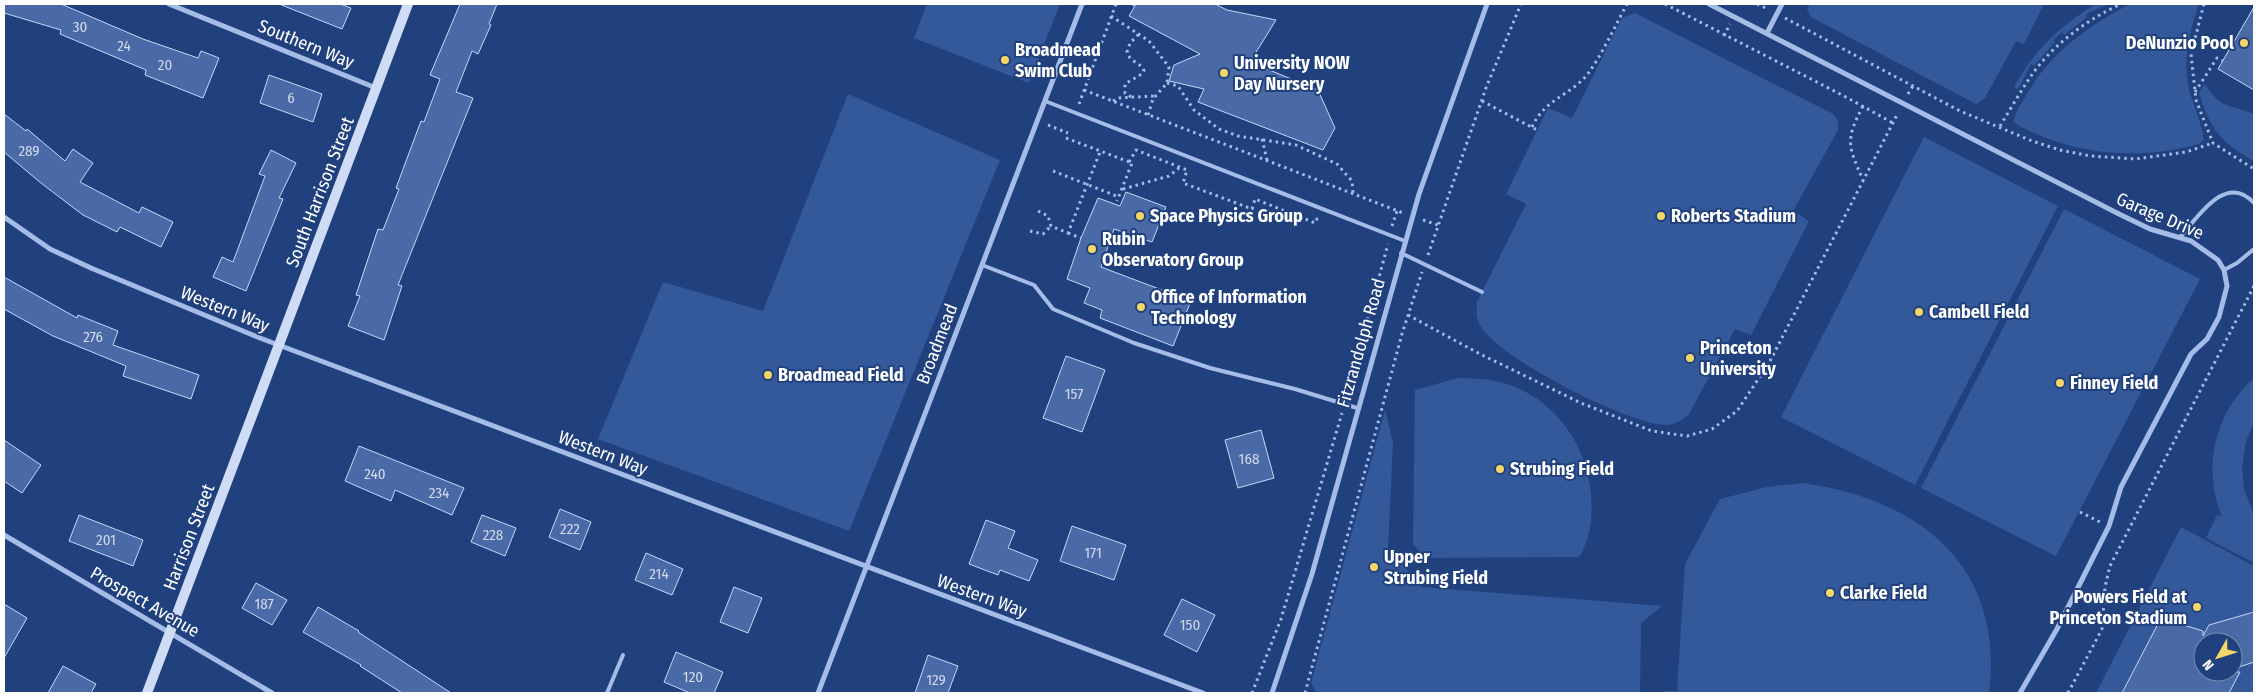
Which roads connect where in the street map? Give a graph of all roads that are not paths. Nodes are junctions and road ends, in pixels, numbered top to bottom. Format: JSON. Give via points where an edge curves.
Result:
{"nodes":[{"id":1,"x":169,"y":4,"type":"edge"},
{"id":2,"x":408,"y":4,"type":"edge"},
{"id":3,"x":1082,"y":4,"type":"edge"},
{"id":4,"x":1487,"y":4,"type":"edge"},
{"id":5,"x":1709,"y":4,"type":"edge"},
{"id":6,"x":1782,"y":4,"type":"edge"},
{"id":7,"x":1766,"y":33,"type":"junction"},
{"id":8,"x":376,"y":88,"type":"junction"},
{"id":9,"x":1045,"y":101,"type":"junction"},
{"id":10,"x":2254,"y":203,"type":"edge"},
{"id":11,"x":4,"y":217,"type":"edge"},
{"id":12,"x":2181,"y":236,"type":"junction"},
{"id":13,"x":1404,"y":241,"type":"junction"},
{"id":14,"x":2254,"y":249,"type":"edge"},
{"id":15,"x":1401,"y":253,"type":"junction"},
{"id":16,"x":982,"y":265,"type":"junction"},
{"id":17,"x":2224,"y":270,"type":"junction"},
{"id":18,"x":1482,"y":292,"type":"dead end"},
{"id":19,"x":279,"y":345,"type":"junction"},
{"id":20,"x":261,"y":391,"type":"joint"},
{"id":21,"x":1357,"y":408,"type":"junction"},
{"id":22,"x":4,"y":535,"type":"edge"},
{"id":23,"x":866,"y":567,"type":"junction"},
{"id":24,"x":171,"y":632,"type":"junction"},
{"id":25,"x":623,"y":655,"type":"dead end"},
{"id":26,"x":148,"y":693,"type":"edge"},
{"id":27,"x":272,"y":693,"type":"edge"},
{"id":28,"x":608,"y":693,"type":"edge"},
{"id":29,"x":818,"y":693,"type":"edge"},
{"id":30,"x":1203,"y":693,"type":"edge"},
{"id":31,"x":1272,"y":693,"type":"edge"},
{"id":32,"x":2020,"y":693,"type":"edge"}],
"edges":[{"from":1,"to":8,"type":"street","name":"Southern Way"},
{"from":2,"to":8,"type":"street","name":"South Harrison Street"},
{"from":3,"to":9,"type":"street","name":"Broadmead"},
{"from":4,"to":13,"type":"street","name":"Fitzrandolph Road"},
{"from":5,"to":7,"type":"street","name":"Garage Drive"},
{"from":6,"to":7,"type":"street"},
{"from":7,"to":12,"type":"street","name":"Garage Drive","via":[[2118,214],[2150,229]]},
{"from":8,"to":19,"type":"street","name":"South Harrison Street"},
{"from":9,"to":13,"type":"lane"},
{"from":9,"to":16,"type":"street","name":"Broadmead"},
{"from":10,"to":12,"type":"lane","via":[[2248,196],[2237,193],[2215,198]]},
{"from":11,"to":19,"type":"street","name":"Western Way","via":[[50,249]]},
{"from":12,"to":17,"type":"street","name":"Garage Drive","via":[[2218,260]]},
{"from":13,"to":15,"type":"street","name":"Fitzrandolph Road"},
{"from":14,"to":17,"type":"lane"},
{"from":15,"to":18,"type":"lane"},
{"from":15,"to":21,"type":"street","name":"Fitzrandolph Road"},
{"from":16,"to":21,"type":"lane","via":[[1034,285],[1053,309],[1134,343],[1210,368]]},
{"from":16,"to":23,"type":"street","name":"Broadmead"},
{"from":17,"to":32,"type":"street","via":[[2226,286],[2219,318],[2207,339],[2191,354],[2121,486],[2109,526],[2057,629]]},
{"from":19,"to":20,"type":"street","name":"South Harrison Street"},
{"from":19,"to":23,"type":"street","name":"Western Way"},
{"from":20,"to":24,"type":"street","name":"Harrison Street"},
{"from":21,"to":31,"type":"street","name":"Fitzrandolph Road","via":[[1312,574]]},
{"from":22,"to":24,"type":"street","name":"Prospect Avenue"},
{"from":23,"to":29,"type":"street","name":"Broadmead"},
{"from":23,"to":30,"type":"street","name":"Western Way"},
{"from":24,"to":26,"type":"street","name":"Harrison Street"},
{"from":24,"to":27,"type":"street","name":"Prospect Avenue"},
{"from":25,"to":28,"type":"lane"}]}
